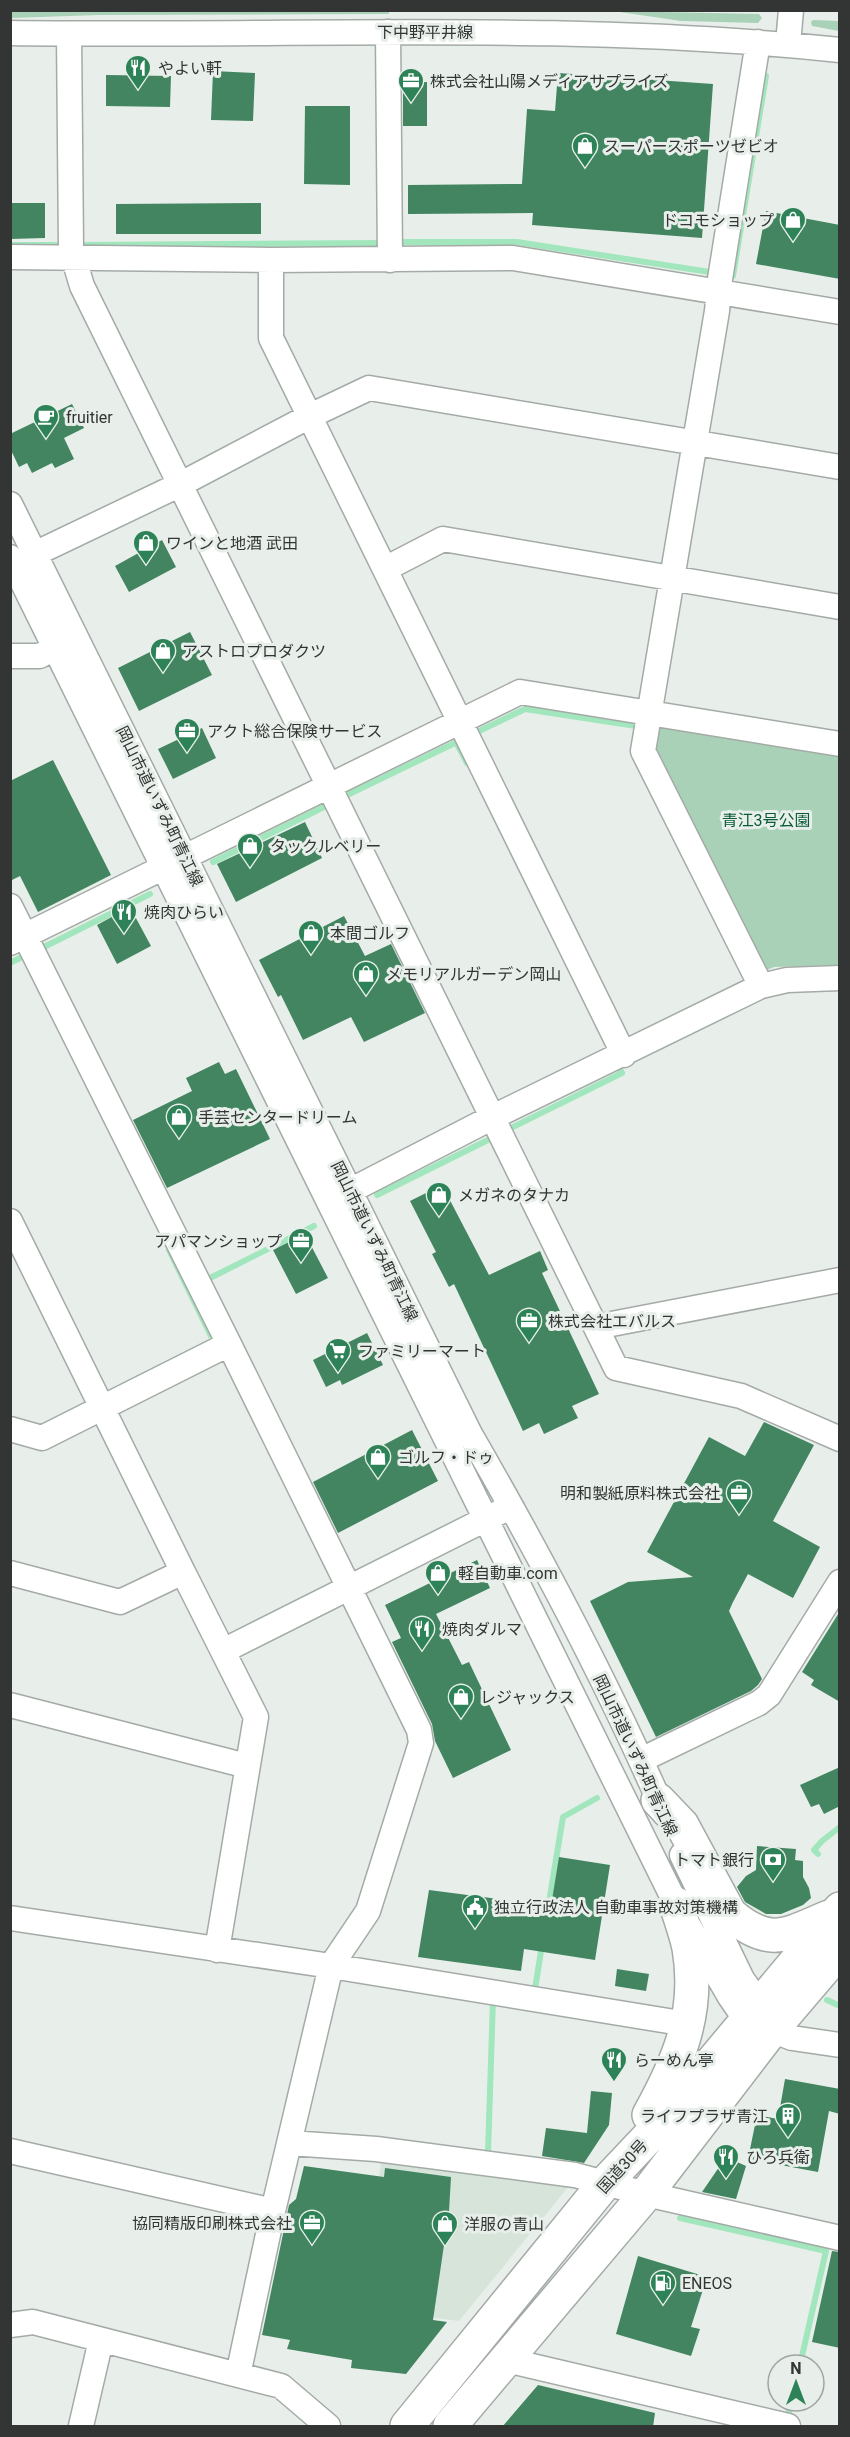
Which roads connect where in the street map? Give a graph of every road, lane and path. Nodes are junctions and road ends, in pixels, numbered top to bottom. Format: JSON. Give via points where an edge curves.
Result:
{"nodes":[{"id":1,"x":791,"y":10,"type":"edge"},
{"id":2,"x":449,"y":21,"type":"edge"},
{"id":3,"x":388,"y":32,"type":"junction"},
{"id":4,"x":10,"y":33,"type":"edge"},
{"id":5,"x":69,"y":34,"type":"junction"},
{"id":6,"x":758,"y":42,"type":"junction"},
{"id":7,"x":788,"y":44,"type":"junction"},
{"id":8,"x":840,"y":50,"type":"edge"},
{"id":9,"x":71,"y":247,"type":"junction"},
{"id":10,"x":390,"y":248,"type":"junction"},
{"id":11,"x":10,"y":257,"type":"edge"},
{"id":12,"x":271,"y":260,"type":"junction"},
{"id":13,"x":720,"y":280,"type":"junction"},
{"id":14,"x":840,"y":312,"type":"edge"},
{"id":15,"x":310,"y":416,"type":"junction"},
{"id":16,"x":695,"y":443,"type":"junction"},
{"id":17,"x":840,"y":467,"type":"edge"},
{"id":18,"x":181,"y":484,"type":"junction"},
{"id":19,"x":10,"y":504,"type":"edge"},
{"id":20,"x":20,"y":558,"type":"edge"},
{"id":21,"x":384,"y":569,"type":"junction"},
{"id":22,"x":679,"y":580,"type":"junction"},
{"id":23,"x":840,"y":607,"type":"edge"},
{"id":24,"x":54,"y":647,"type":"junction"},
{"id":25,"x":10,"y":656,"type":"edge"},
{"id":26,"x":650,"y":712,"type":"junction"},
{"id":27,"x":464,"y":733,"type":"junction"},
{"id":28,"x":840,"y":744,"type":"edge"},
{"id":29,"x":334,"y":796,"type":"junction"},
{"id":30,"x":186,"y":856,"type":"junction"},
{"id":31,"x":163,"y":867,"type":"junction"},
{"id":32,"x":10,"y":906,"type":"edge"},
{"id":33,"x":25,"y":946,"type":"edge"},
{"id":34,"x":840,"y":978,"type":"edge"},
{"id":35,"x":761,"y":986,"type":"junction"},
{"id":36,"x":618,"y":1058,"type":"junction"},
{"id":37,"x":498,"y":1128,"type":"junction"},
{"id":38,"x":340,"y":1196,"type":"junction"},
{"id":39,"x":14,"y":1236,"type":"edge"},
{"id":40,"x":840,"y":1280,"type":"edge"},
{"id":41,"x":596,"y":1327,"type":"junction"},
{"id":42,"x":230,"y":1344,"type":"junction"},
{"id":43,"x":105,"y":1414,"type":"junction"},
{"id":44,"x":10,"y":1430,"type":"edge"},
{"id":45,"x":840,"y":1439,"type":"edge"},
{"id":46,"x":512,"y":1506,"type":"junction"},
{"id":47,"x":486,"y":1519,"type":"junction"},
{"id":48,"x":183,"y":1572,"type":"junction"},
{"id":49,"x":10,"y":1573,"type":"edge"},
{"id":50,"x":840,"y":1582,"type":"edge"},
{"id":51,"x":349,"y":1588,"type":"junction"},
{"id":52,"x":224,"y":1651,"type":"junction"},
{"id":53,"x":10,"y":1705,"type":"edge"},
{"id":54,"x":641,"y":1760,"type":"junction"},
{"id":55,"x":246,"y":1766,"type":"junction"},
{"id":56,"x":658,"y":1800,"type":"junction"},
{"id":57,"x":676,"y":1904,"type":"junction"},
{"id":58,"x":837,"y":1912,"type":"edge"},
{"id":59,"x":10,"y":1918,"type":"edge"},
{"id":60,"x":217,"y":1950,"type":"junction"},
{"id":61,"x":840,"y":1950,"type":"edge"},
{"id":62,"x":331,"y":1966,"type":"junction"},
{"id":63,"x":759,"y":2018,"type":"junction"},
{"id":64,"x":687,"y":2024,"type":"junction"},
{"id":65,"x":840,"y":2045,"type":"edge"},
{"id":66,"x":290,"y":2143,"type":"junction"},
{"id":67,"x":10,"y":2151,"type":"edge"},
{"id":68,"x":612,"y":2174,"type":"junction"},
{"id":69,"x":646,"y":2194,"type":"junction"},
{"id":70,"x":266,"y":2209,"type":"junction"},
{"id":71,"x":840,"y":2238,"type":"edge"},
{"id":72,"x":10,"y":2325,"type":"edge"},
{"id":73,"x":101,"y":2340,"type":"junction"},
{"id":74,"x":506,"y":2360,"type":"junction"},
{"id":75,"x":238,"y":2375,"type":"junction"},
{"id":76,"x":785,"y":2426,"type":"edge"},
{"id":77,"x":81,"y":2427,"type":"edge"},
{"id":78,"x":328,"y":2427,"type":"edge"},
{"id":79,"x":407,"y":2427,"type":"edge"},
{"id":80,"x":450,"y":2427,"type":"edge"}],
"edges":[{"from":1,"to":7,"type":"street"},
{"from":2,"to":3,"type":"street","name":"下中野平井線"},
{"from":2,"to":6,"type":"street","name":"下中野平井線"},
{"from":3,"to":5,"type":"street","name":"下中野平井線"},
{"from":3,"to":10,"type":"street"},
{"from":4,"to":5,"type":"street","name":"下中野平井線"},
{"from":5,"to":9,"type":"street"},
{"from":6,"to":7,"type":"street","name":"下中野平井線"},
{"from":6,"to":13,"type":"street"},
{"from":7,"to":8,"type":"street","name":"下中野平井線"},
{"from":9,"to":11,"type":"street"},
{"from":9,"to":12,"type":"street"},
{"from":9,"to":18,"type":"street","via":[[82,286]]},
{"from":10,"to":12,"type":"street"},
{"from":10,"to":13,"type":"street"},
{"from":12,"to":15,"type":"street","via":[[271,338]]},
{"from":13,"to":14,"type":"street"},
{"from":13,"to":16,"type":"street"},
{"from":15,"to":16,"type":"street","via":[[369,388]]},
{"from":15,"to":18,"type":"street"},
{"from":15,"to":21,"type":"street"},
{"from":16,"to":17,"type":"street"},
{"from":16,"to":22,"type":"street"},
{"from":18,"to":20,"type":"street"},
{"from":18,"to":29,"type":"street"},
{"from":19,"to":20,"type":"street","name":"岡山市道いずみ町青江線"},
{"from":20,"to":24,"type":"street","name":"岡山市道いずみ町青江線"},
{"from":20,"to":30,"type":"street","name":"岡山市道いずみ町青江線"},
{"from":21,"to":22,"type":"street","via":[[443,539]]},
{"from":21,"to":27,"type":"street"},
{"from":22,"to":23,"type":"street"},
{"from":22,"to":26,"type":"street"},
{"from":24,"to":25,"type":"street","via":[[40,656]]},
{"from":24,"to":31,"type":"street","name":"岡山市道いずみ町青江線"},
{"from":26,"to":27,"type":"street","via":[[520,692]]},
{"from":26,"to":28,"type":"street"},
{"from":26,"to":35,"type":"street","via":[[644,752]]},
{"from":27,"to":29,"type":"street"},
{"from":27,"to":36,"type":"street"},
{"from":29,"to":30,"type":"street"},
{"from":29,"to":37,"type":"street"},
{"from":30,"to":31,"type":"street"},
{"from":30,"to":38,"type":"street","name":"岡山市道いずみ町青江線"},
{"from":31,"to":33,"type":"street"},
{"from":31,"to":38,"type":"street","name":"岡山市道いずみ町青江線"},
{"from":32,"to":33,"type":"street"},
{"from":33,"to":42,"type":"street"},
{"from":34,"to":35,"type":"street","via":[[787,980]]},
{"from":35,"to":36,"type":"street"},
{"from":36,"to":37,"type":"street"},
{"from":37,"to":38,"type":"street"},
{"from":37,"to":41,"type":"street"},
{"from":38,"to":46,"type":"street","name":"岡山市道いずみ町青江線"},
{"from":38,"to":47,"type":"street","name":"岡山市道いずみ町青江線"},
{"from":39,"to":43,"type":"street"},
{"from":40,"to":41,"type":"street"},
{"from":41,"to":45,"type":"street","via":[[616,1368],[741,1396]]},
{"from":42,"to":43,"type":"street"},
{"from":42,"to":51,"type":"street"},
{"from":43,"to":44,"type":"street","via":[[42,1438]]},
{"from":43,"to":48,"type":"street"},
{"from":46,"to":47,"type":"street"},
{"from":46,"to":54,"type":"street","name":"岡山市道いずみ町青江線"},
{"from":47,"to":51,"type":"street"},
{"from":47,"to":57,"type":"street","name":"岡山市道いずみ町青江線"},
{"from":48,"to":49,"type":"street","via":[[120,1602]]},
{"from":48,"to":52,"type":"street"},
{"from":50,"to":54,"type":"street","via":[[769,1695]]},
{"from":51,"to":52,"type":"street"},
{"from":51,"to":62,"type":"street","via":[[419,1730],[421,1743],[368,1911]]},
{"from":52,"to":55,"type":"street","via":[[256,1717]]},
{"from":53,"to":55,"type":"street"},
{"from":54,"to":56,"type":"street","name":"岡山市道いずみ町青江線"},
{"from":55,"to":60,"type":"street"},
{"from":56,"to":58,"type":"highway","via":[[682,1824],[730,1914],[742,1924],[771,1937],[792,1933]]},
{"from":56,"to":63,"type":"street","name":"岡山市道いずみ町青江線"},
{"from":57,"to":63,"type":"street","name":"岡山市道いずみ町青江線","via":[[730,1997]]},
{"from":57,"to":64,"type":"highway","via":[[692,1970]]},
{"from":58,"to":63,"type":"highway","name":"国道30号"},
{"from":59,"to":60,"type":"street"},
{"from":60,"to":62,"type":"street"},
{"from":61,"to":63,"type":"highway","name":"国道30号"},
{"from":62,"to":64,"type":"street"},
{"from":62,"to":66,"type":"street"},
{"from":63,"to":65,"type":"street","via":[[792,2038]]},
{"from":63,"to":68,"type":"highway","name":"国道30号"},
{"from":63,"to":69,"type":"highway","name":"国道30号"},
{"from":64,"to":68,"type":"highway","via":[[666,2084]]},
{"from":66,"to":68,"type":"street","via":[[376,2149],[575,2175]]},
{"from":66,"to":70,"type":"street"},
{"from":67,"to":70,"type":"street"},
{"from":68,"to":69,"type":"street"},
{"from":68,"to":79,"type":"highway","name":"国道30号"},
{"from":69,"to":71,"type":"street"},
{"from":69,"to":74,"type":"highway","name":"国道30号"},
{"from":70,"to":75,"type":"street"},
{"from":72,"to":73,"type":"street","via":[[33,2322]]},
{"from":73,"to":75,"type":"street"},
{"from":73,"to":77,"type":"street"},
{"from":74,"to":76,"type":"street"},
{"from":74,"to":80,"type":"highway","name":"国道30号"},
{"from":75,"to":78,"type":"street","via":[[281,2386]]}]}
